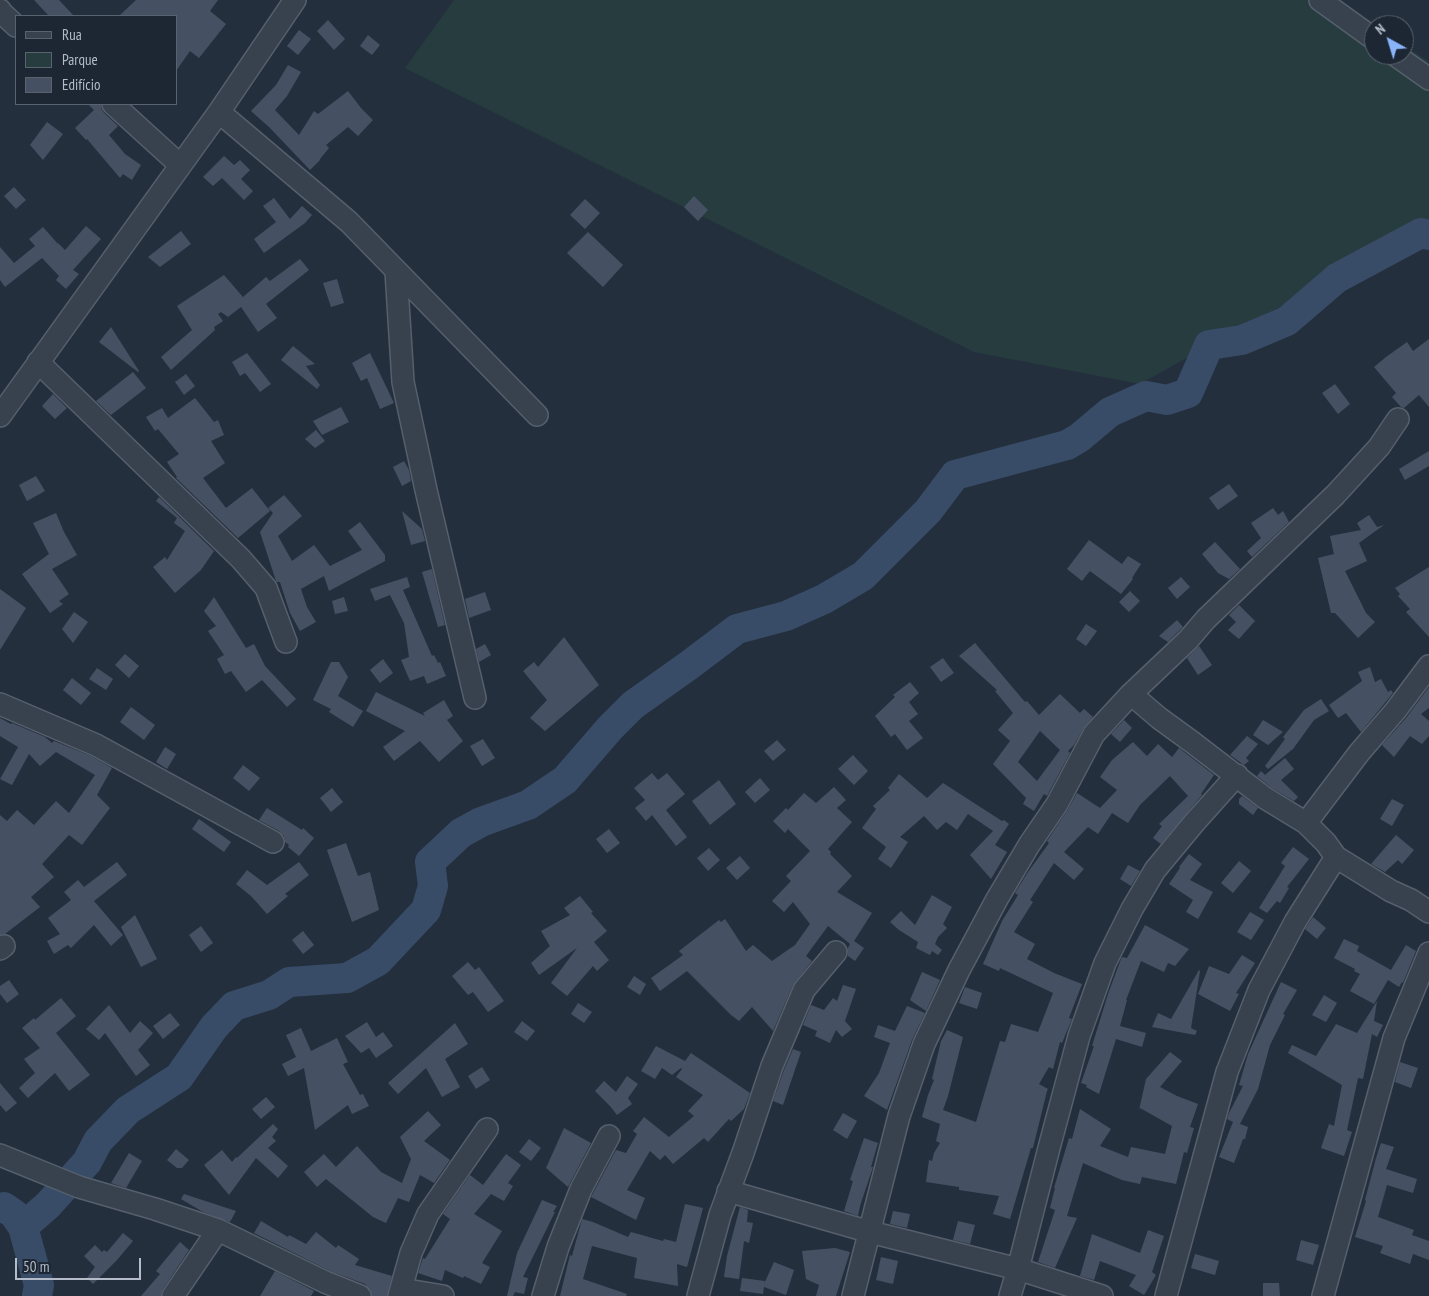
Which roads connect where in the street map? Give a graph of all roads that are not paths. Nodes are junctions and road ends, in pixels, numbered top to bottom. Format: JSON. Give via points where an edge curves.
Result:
{"nodes":[{"id":1,"x":295,"y":0,"type":"edge"},
{"id":2,"x":1332,"y":3,"type":"edge"},
{"id":3,"x":0,"y":10,"type":"edge"},
{"id":4,"x":15,"y":25,"type":"edge"},
{"id":5,"x":1364,"y":30,"type":"edge"},
{"id":6,"x":1410,"y":65,"type":"edge"},
{"id":7,"x":1429,"y":79,"type":"edge"},
{"id":8,"x":114,"y":105,"type":"edge"},
{"id":9,"x":219,"y":112,"type":"junction"},
{"id":10,"x":180,"y":165,"type":"junction"},
{"id":11,"x":396,"y":271,"type":"junction"},
{"id":12,"x":38,"y":362,"type":"junction"},
{"id":13,"x":537,"y":415,"type":"dead end"},
{"id":14,"x":0,"y":416,"type":"edge"},
{"id":15,"x":1398,"y":419,"type":"dead end"},
{"id":16,"x":286,"y":642,"type":"dead end"},
{"id":17,"x":1429,"y":666,"type":"edge"},
{"id":18,"x":1131,"y":694,"type":"junction"},
{"id":19,"x":475,"y":698,"type":"dead end"},
{"id":20,"x":0,"y":704,"type":"edge"},
{"id":21,"x":1236,"y":775,"type":"junction"},
{"id":22,"x":1306,"y":824,"type":"junction"},
{"id":23,"x":273,"y":842,"type":"dead end"},
{"id":24,"x":1336,"y":857,"type":"junction"},
{"id":25,"x":1429,"y":912,"type":"edge"},
{"id":26,"x":836,"y":952,"type":"dead end"},
{"id":27,"x":1429,"y":953,"type":"edge"},
{"id":28,"x":487,"y":1129,"type":"dead end"},
{"id":29,"x":609,"y":1136,"type":"dead end"},
{"id":30,"x":0,"y":1155,"type":"edge"},
{"id":31,"x":728,"y":1191,"type":"junction"},
{"id":32,"x":218,"y":1230,"type":"junction"},
{"id":33,"x":870,"y":1232,"type":"junction"},
{"id":34,"x":1018,"y":1269,"type":"junction"},
{"id":35,"x":400,"y":1292,"type":"edge"},
{"id":36,"x":173,"y":1296,"type":"edge"},
{"id":37,"x":360,"y":1296,"type":"edge"},
{"id":38,"x":443,"y":1296,"type":"edge"},
{"id":39,"x":543,"y":1296,"type":"edge"},
{"id":40,"x":698,"y":1296,"type":"edge"},
{"id":41,"x":853,"y":1296,"type":"edge"},
{"id":42,"x":1010,"y":1296,"type":"edge"},
{"id":43,"x":1102,"y":1296,"type":"edge"},
{"id":44,"x":1166,"y":1296,"type":"edge"},
{"id":45,"x":1323,"y":1296,"type":"edge"}],
"edges":[{"from":1,"to":9,"type":"street"},
{"from":2,"to":5,"type":"street"},
{"from":3,"to":4,"type":"street"},
{"from":6,"to":7,"type":"street"},
{"from":8,"to":10,"type":"street"},
{"from":9,"to":10,"type":"street"},
{"from":9,"to":11,"type":"street","via":[[348,222]]},
{"from":10,"to":12,"type":"street"},
{"from":11,"to":13,"type":"street"},
{"from":11,"to":19,"type":"street","via":[[403,382]]},
{"from":12,"to":14,"type":"street"},
{"from":12,"to":16,"type":"street","via":[[241,558],[266,588]]},
{"from":15,"to":18,"type":"street","via":[[1379,446],[1334,495]]},
{"from":17,"to":22,"type":"street"},
{"from":18,"to":21,"type":"street","via":[[1158,718]]},
{"from":18,"to":33,"type":"street","via":[[1094,734],[1057,804],[997,899],[955,978],[924,1044],[899,1116]]},
{"from":20,"to":23,"type":"street","via":[[96,745]]},
{"from":21,"to":22,"type":"street","via":[[1264,798]]},
{"from":21,"to":34,"type":"street","via":[[1155,870],[1105,963],[1079,1036]]},
{"from":22,"to":24,"type":"street"},
{"from":24,"to":25,"type":"street"},
{"from":24,"to":44,"type":"street","via":[[1295,922],[1259,990],[1227,1072]]},
{"from":26,"to":31,"type":"street","via":[[804,990],[772,1066]]},
{"from":27,"to":45,"type":"street","via":[[1394,1038]]},
{"from":28,"to":35,"type":"street","via":[[428,1214],[411,1253]]},
{"from":29,"to":39,"type":"street","via":[[581,1190]]},
{"from":30,"to":32,"type":"street","via":[[79,1187]]},
{"from":31,"to":33,"type":"street"},
{"from":31,"to":40,"type":"street"},
{"from":32,"to":36,"type":"street"},
{"from":32,"to":37,"type":"street"},
{"from":33,"to":34,"type":"street"},
{"from":33,"to":41,"type":"street"},
{"from":34,"to":42,"type":"street"},
{"from":34,"to":43,"type":"street"},
{"from":35,"to":38,"type":"street"}]}
